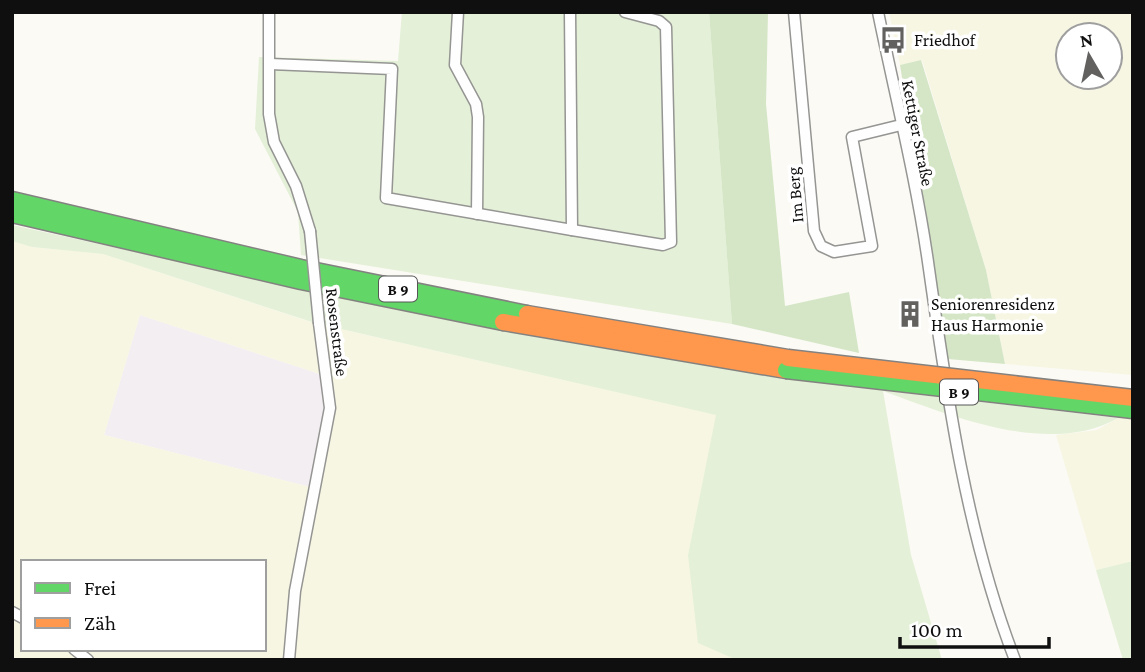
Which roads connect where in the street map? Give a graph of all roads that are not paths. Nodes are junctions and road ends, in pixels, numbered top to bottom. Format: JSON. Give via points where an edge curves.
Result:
{"nodes":[{"id":1,"x":269,"y":12,"type":"edge"},
{"id":2,"x":458,"y":12,"type":"edge"},
{"id":3,"x":570,"y":12,"type":"edge"},
{"id":4,"x":625,"y":12,"type":"edge"},
{"id":5,"x":794,"y":12,"type":"edge"},
{"id":6,"x":878,"y":12,"type":"edge"},
{"id":7,"x":270,"y":64,"type":"junction"},
{"id":8,"x":901,"y":125,"type":"junction"},
{"id":9,"x":12,"y":200,"type":"edge"},
{"id":10,"x":12,"y":214,"type":"edge"},
{"id":11,"x":477,"y":214,"type":"junction"},
{"id":12,"x":572,"y":230,"type":"junction"},
{"id":13,"x":787,"y":364,"type":"junction"},
{"id":14,"x":1133,"y":398,"type":"edge"},
{"id":15,"x":1133,"y":410,"type":"edge"},
{"id":16,"x":289,"y":660,"type":"edge"},
{"id":17,"x":1015,"y":660,"type":"edge"}],
"edges":[{"from":1,"to":7,"type":"street","name":"Rosenstraße"},
{"from":2,"to":11,"type":"street","via":[[456,65],[478,117]]},
{"from":3,"to":12,"type":"street"},
{"from":4,"to":12,"type":"street","via":[[666,27],[671,242],[663,245]]},
{"from":5,"to":8,"type":"street","name":"Im Berg","via":[[814,231],[821,246],[834,252],[872,246],[852,137]]},
{"from":6,"to":8,"type":"street","name":"Kettiger Straße"},
{"from":7,"to":11,"type":"street","via":[[392,69],[386,198]]},
{"from":7,"to":16,"type":"street","name":"Rosenstraße","bridge":true,"via":[[274,142],[296,186],[310,231],[330,408],[295,591]]},
{"from":8,"to":17,"type":"street","name":"Kettiger Straße","via":[[980,555]]},
{"from":9,"to":13,"type":"highway","number":"B 9","via":[[454,301]]},
{"from":10,"to":13,"type":"highway","number":"B 9","via":[[449,313]]},
{"from":11,"to":12,"type":"street"},
{"from":13,"to":14,"type":"highway","number":"B 9","bridge":true},
{"from":13,"to":15,"type":"highway","number":"B 9","bridge":true}]}
